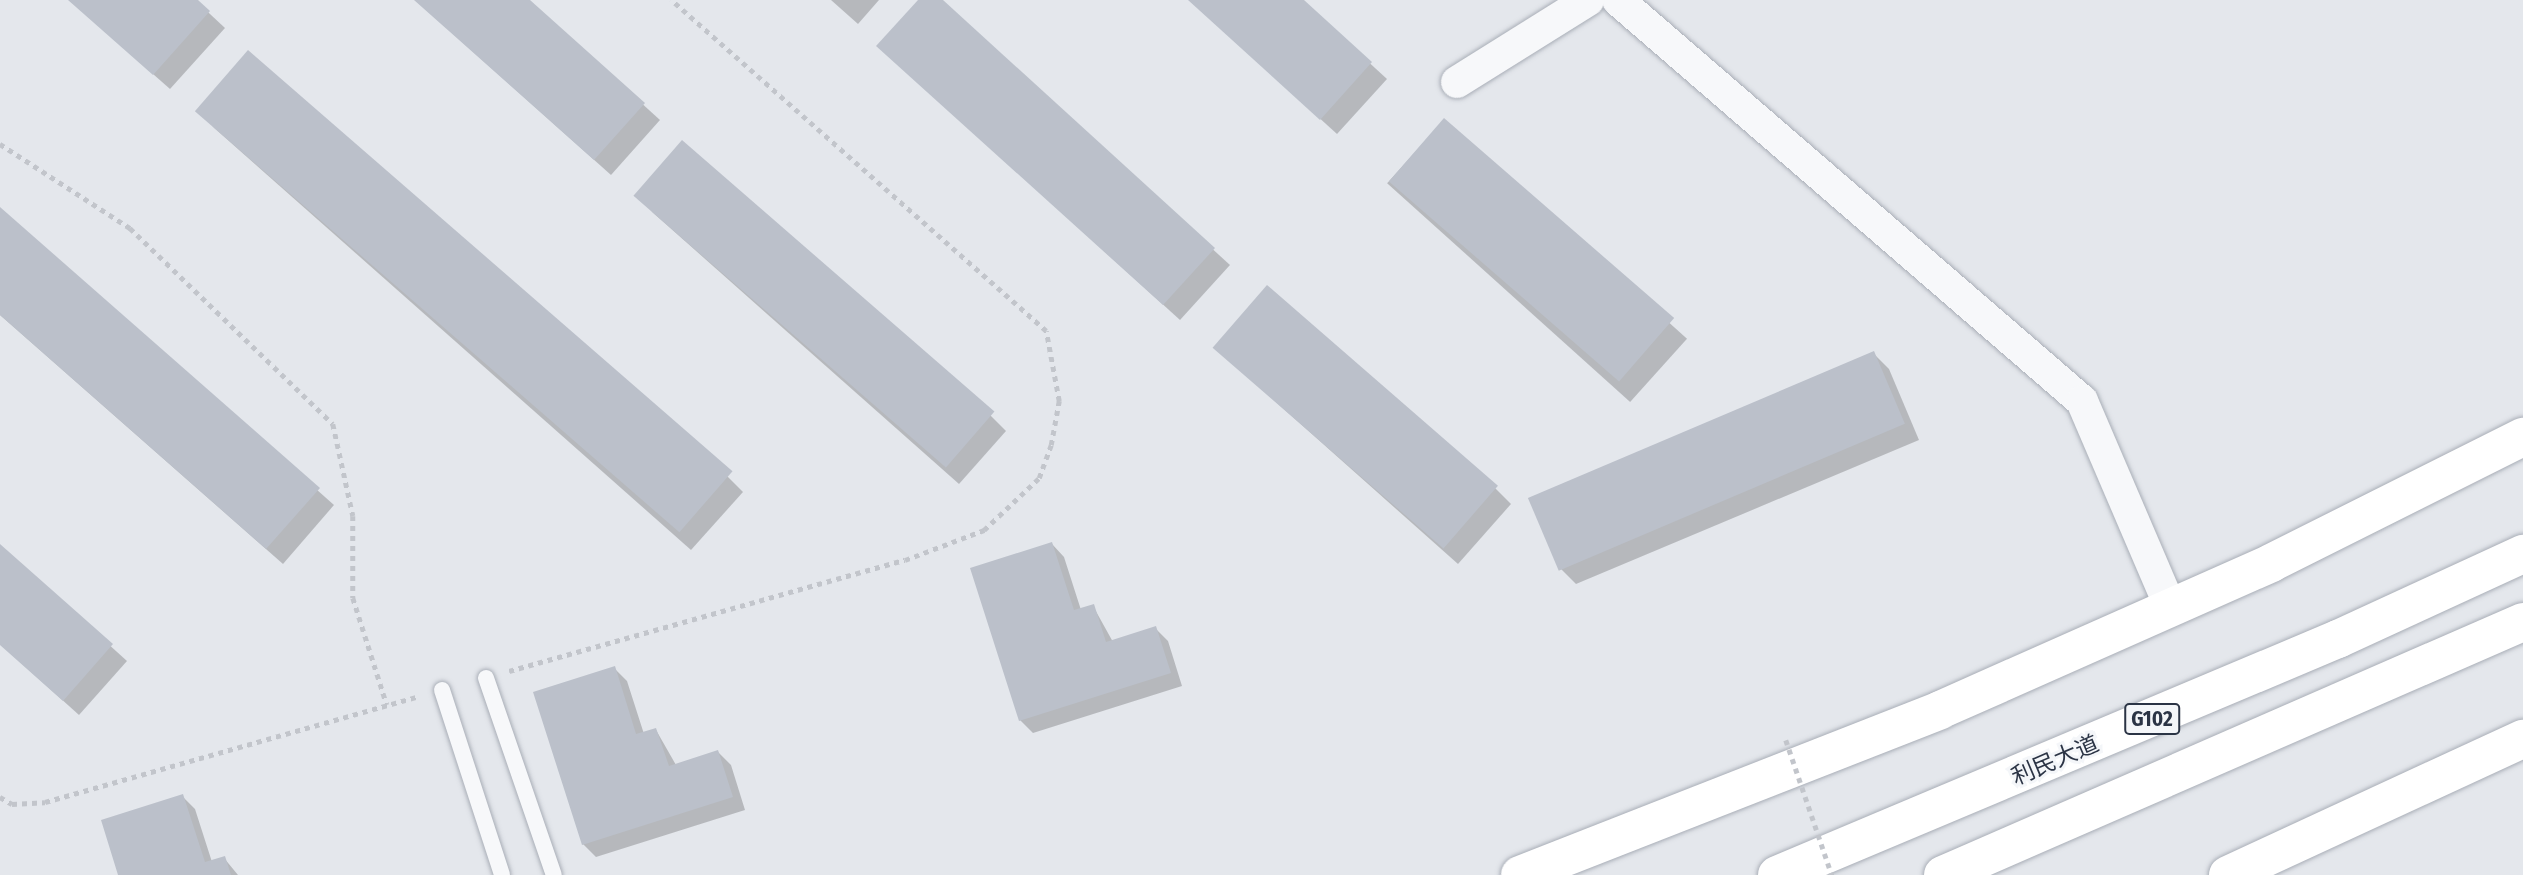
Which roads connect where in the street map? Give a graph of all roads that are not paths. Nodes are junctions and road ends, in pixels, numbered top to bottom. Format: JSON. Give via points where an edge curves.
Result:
{"nodes":[{"id":1,"x":1588,"y":0,"type":"edge"},
{"id":2,"x":1618,"y":0,"type":"edge"},
{"id":3,"x":1457,"y":82,"type":"dead end"},
{"id":4,"x":2523,"y":437,"type":"edge"},
{"id":5,"x":2523,"y":554,"type":"edge"},
{"id":6,"x":2171,"y":609,"type":"junction"},
{"id":7,"x":2523,"y":622,"type":"edge"},
{"id":8,"x":486,"y":678,"type":"road end"},
{"id":9,"x":442,"y":690,"type":"road end"},
{"id":10,"x":2523,"y":739,"type":"edge"},
{"id":11,"x":502,"y":875,"type":"edge"},
{"id":12,"x":554,"y":875,"type":"edge"},
{"id":13,"x":1520,"y":875,"type":"edge"},
{"id":14,"x":1777,"y":875,"type":"edge"},
{"id":15,"x":1943,"y":875,"type":"edge"},
{"id":16,"x":2228,"y":875,"type":"edge"}],
"edges":[{"from":1,"to":3,"type":"street"},
{"from":2,"to":6,"type":"street","via":[[2082,401]]},
{"from":4,"to":6,"type":"highway"},
{"from":5,"to":14,"type":"highway","name":"利民大道","number":"G102","via":[[2326,645]]},
{"from":6,"to":13,"type":"highway","via":[[1940,710]]},
{"from":7,"to":15,"type":"highway"},
{"from":8,"to":12,"type":"lane"},
{"from":9,"to":11,"type":"lane"},
{"from":10,"to":16,"type":"highway"}]}
